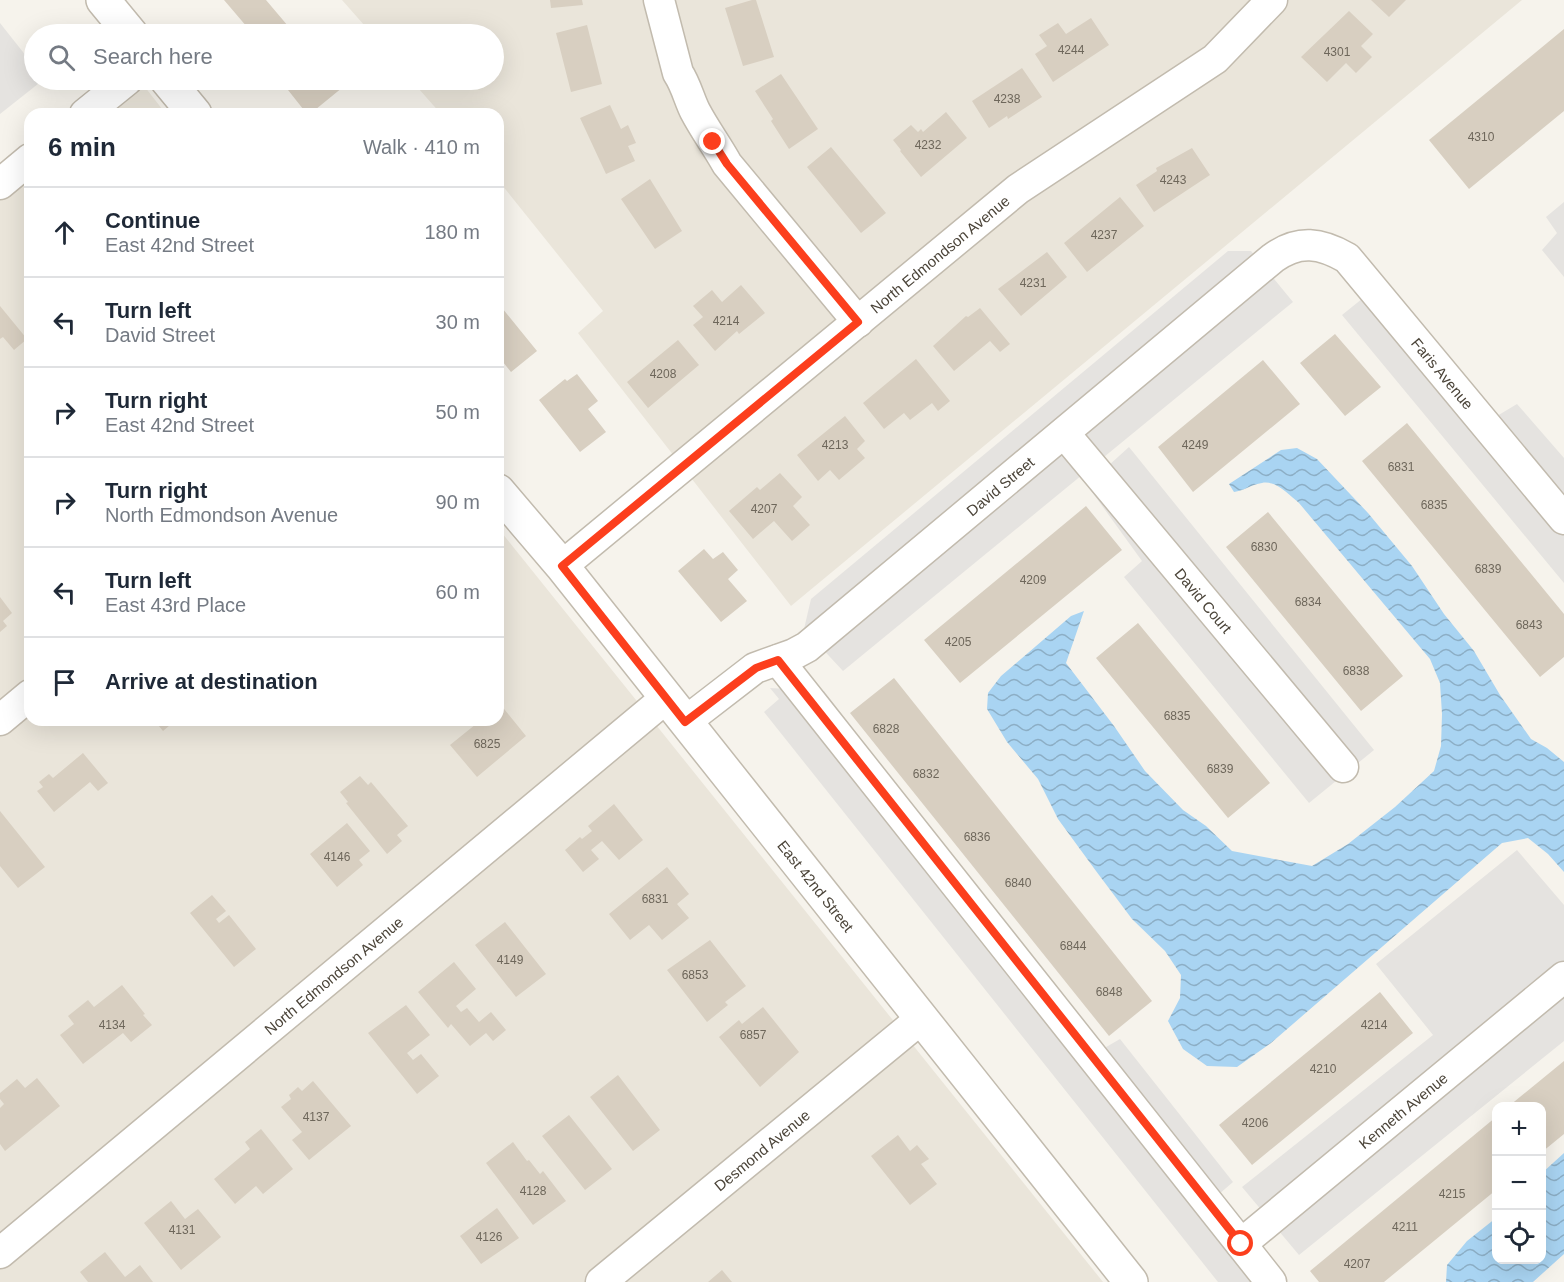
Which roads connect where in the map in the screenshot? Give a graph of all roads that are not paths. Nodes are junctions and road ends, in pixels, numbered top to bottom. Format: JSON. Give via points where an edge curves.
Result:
{"nodes":[{"id":1,"x":103,"y":0,"type":"edge"},
{"id":2,"x":659,"y":0,"type":"edge"},
{"id":3,"x":1272,"y":0,"type":"edge"},
{"id":4,"x":123,"y":24,"type":"edge"},
{"id":5,"x":115,"y":90,"type":"edge"},
{"id":6,"x":175,"y":90,"type":"edge"},
{"id":7,"x":92,"y":108,"type":"edge"},
{"id":8,"x":190,"y":108,"type":"edge"},
{"id":9,"x":24,"y":164,"type":"edge"},
{"id":10,"x":0,"y":184,"type":"edge"},
{"id":11,"x":1310,"y":245,"type":"joint"},
{"id":12,"x":858,"y":322,"type":"junction"},
{"id":13,"x":1064,"y":433,"type":"junction"},
{"id":14,"x":504,"y":498,"type":"edge"},
{"id":15,"x":1564,"y":519,"type":"edge"},
{"id":16,"x":562,"y":566,"type":"junction"},
{"id":17,"x":778,"y":660,"type":"junction"},
{"id":18,"x":24,"y":700,"type":"edge"},
{"id":19,"x":676,"y":710,"type":"junction"},
{"id":20,"x":0,"y":720,"type":"edge"},
{"id":21,"x":1343,"y":767,"type":"dead end"},
{"id":22,"x":1564,"y":977,"type":"edge"},
{"id":23,"x":922,"y":1018,"type":"junction"},
{"id":24,"x":1241,"y":1244,"type":"junction"},
{"id":25,"x":0,"y":1253,"type":"edge"},
{"id":26,"x":601,"y":1282,"type":"edge"},
{"id":27,"x":1131,"y":1282,"type":"edge"},
{"id":28,"x":1271,"y":1282,"type":"edge"}],
"edges":[{"from":1,"to":4,"type":"street"},
{"from":2,"to":12,"type":"street","via":[[678,72],[713,142]]},
{"from":3,"to":12,"type":"street","name":"North Edmondson Avenue","via":[[1215,58],[1018,189]]},
{"from":5,"to":7,"type":"street"},
{"from":6,"to":8,"type":"street"},
{"from":9,"to":10,"type":"street"},
{"from":11,"to":13,"type":"street","name":"David Street","via":[[1291,248],[1273,258]]},
{"from":11,"to":15,"type":"street","name":"Faris Avenue","via":[[1325,247],[1347,258]]},
{"from":12,"to":16,"type":"street","name":"North Edmondson Avenue"},
{"from":13,"to":17,"type":"street","name":"David Street","via":[[807,646]]},
{"from":13,"to":21,"type":"street","name":"David Court"},
{"from":14,"to":16,"type":"street","name":"East 42nd Street"},
{"from":16,"to":19,"type":"street","name":"East 42nd Street"},
{"from":17,"to":19,"type":"street","name":"David Street"},
{"from":17,"to":24,"type":"street"},
{"from":18,"to":20,"type":"street"},
{"from":19,"to":23,"type":"street","name":"East 42nd Street"},
{"from":19,"to":25,"type":"street","name":"North Edmondson Avenue"},
{"from":22,"to":24,"type":"street","name":"Kenneth Avenue"},
{"from":23,"to":26,"type":"street","name":"Desmond Avenue"},
{"from":23,"to":27,"type":"street","name":"East 42nd Street"},
{"from":24,"to":28,"type":"street"}]}
